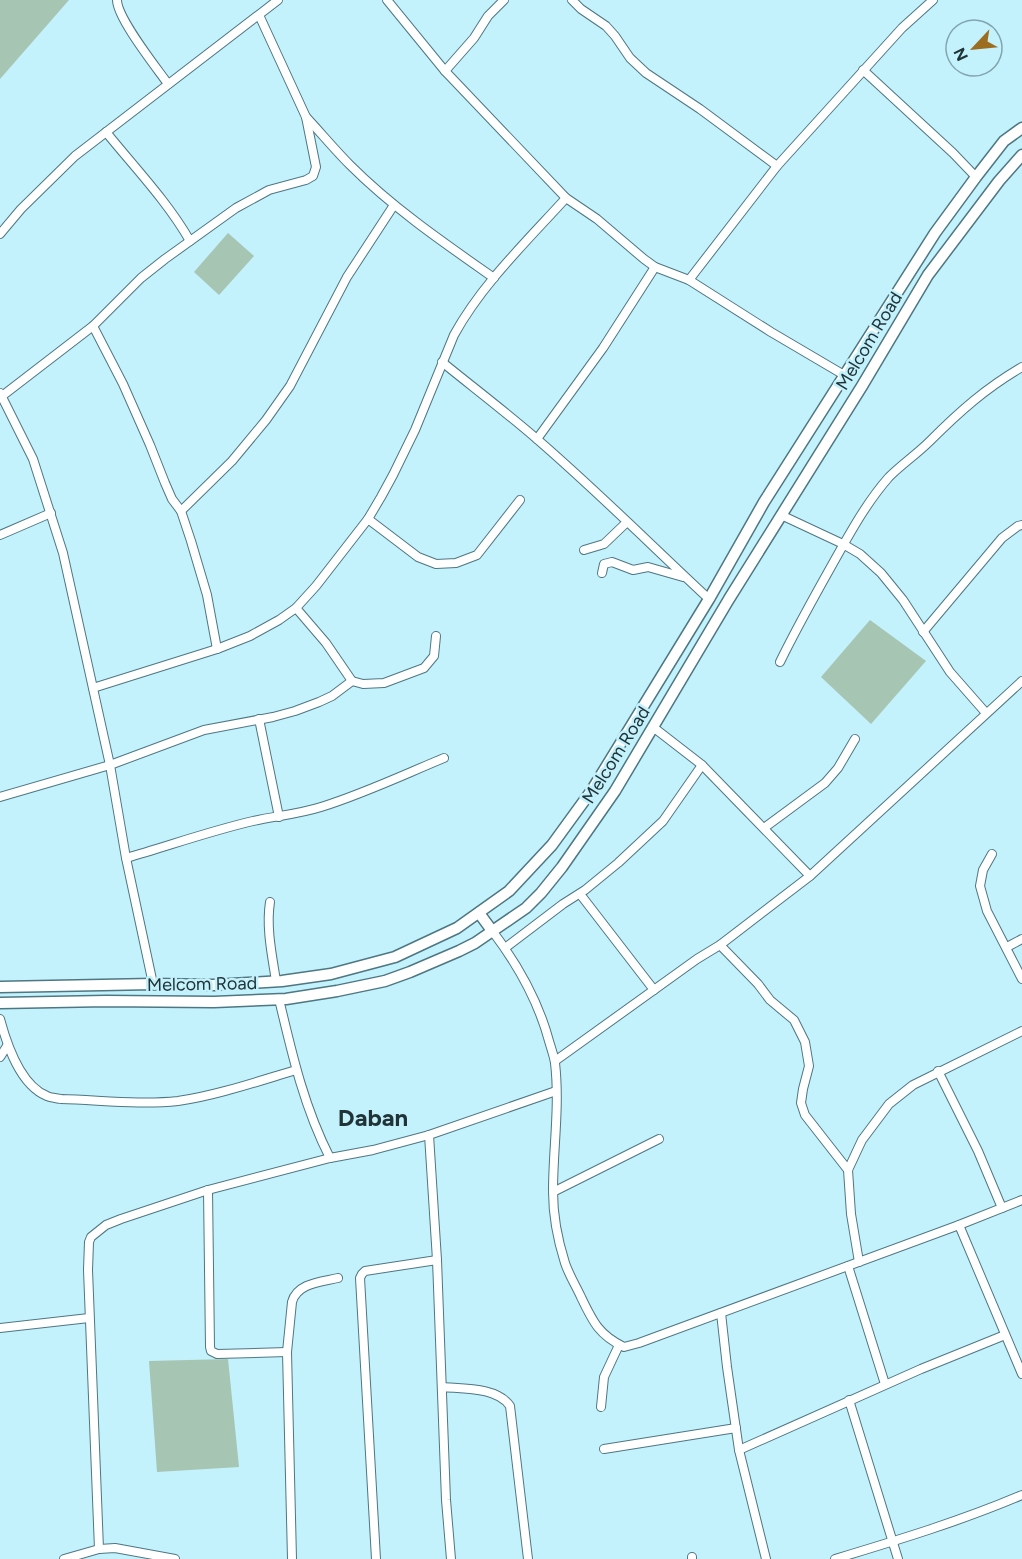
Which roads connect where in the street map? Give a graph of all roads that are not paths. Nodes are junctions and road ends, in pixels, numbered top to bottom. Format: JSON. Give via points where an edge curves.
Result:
{"nodes":[{"id":1,"x":117,"y":0,"type":"edge"},
{"id":2,"x":279,"y":0,"type":"edge"},
{"id":3,"x":387,"y":0,"type":"edge"},
{"id":4,"x":504,"y":0,"type":"edge"},
{"id":5,"x":572,"y":0,"type":"edge"},
{"id":6,"x":933,"y":0,"type":"edge"},
{"id":7,"x":259,"y":15,"type":"junction"},
{"id":8,"x":863,"y":70,"type":"junction"},
{"id":9,"x":445,"y":71,"type":"junction"},
{"id":10,"x":168,"y":84,"type":"junction"},
{"id":11,"x":306,"y":117,"type":"junction"},
{"id":12,"x":1022,"y":128,"type":"edge"},
{"id":13,"x":106,"y":132,"type":"junction"},
{"id":14,"x":1022,"y":155,"type":"edge"},
{"id":15,"x":777,"y":165,"type":"junction"},
{"id":16,"x":976,"y":177,"type":"junction"},
{"id":17,"x":566,"y":198,"type":"junction"},
{"id":18,"x":394,"y":205,"type":"junction"},
{"id":19,"x":0,"y":234,"type":"edge"},
{"id":20,"x":190,"y":241,"type":"junction"},
{"id":21,"x":655,"y":267,"type":"junction"},
{"id":22,"x":494,"y":278,"type":"junction"},
{"id":23,"x":689,"y":280,"type":"junction"},
{"id":24,"x":93,"y":326,"type":"junction"},
{"id":25,"x":442,"y":362,"type":"junction"},
{"id":26,"x":1022,"y":367,"type":"edge"},
{"id":27,"x":844,"y":375,"type":"junction"},
{"id":28,"x":862,"y":386,"type":"junction"},
{"id":29,"x":1,"y":395,"type":"edge"},
{"id":30,"x":537,"y":438,"type":"junction"},
{"id":31,"x":520,"y":500,"type":"dead end"},
{"id":32,"x":181,"y":511,"type":"junction"},
{"id":33,"x":51,"y":513,"type":"junction"},
{"id":34,"x":781,"y":515,"type":"junction"},
{"id":35,"x":368,"y":519,"type":"junction"},
{"id":36,"x":627,"y":522,"type":"junction"},
{"id":37,"x":1022,"y":525,"type":"edge"},
{"id":38,"x":0,"y":535,"type":"edge"},
{"id":39,"x":843,"y":544,"type":"junction"},
{"id":40,"x":584,"y":550,"type":"dead end"},
{"id":41,"x":602,"y":573,"type":"dead end"},
{"id":42,"x":686,"y":578,"type":"junction"},
{"id":43,"x":709,"y":599,"type":"junction"},
{"id":44,"x":296,"y":608,"type":"junction"},
{"id":45,"x":923,"y":632,"type":"junction"},
{"id":46,"x":436,"y":636,"type":"dead end"},
{"id":47,"x":218,"y":649,"type":"junction"},
{"id":48,"x":780,"y":662,"type":"dead end"},
{"id":49,"x":352,"y":681,"type":"junction"},
{"id":50,"x":1022,"y":681,"type":"edge"},
{"id":51,"x":93,"y":688,"type":"junction"},
{"id":52,"x":986,"y":713,"type":"junction"},
{"id":53,"x":259,"y":719,"type":"junction"},
{"id":54,"x":653,"y":727,"type":"junction"},
{"id":55,"x":855,"y":739,"type":"dead end"},
{"id":56,"x":444,"y":758,"type":"dead end"},
{"id":57,"x":110,"y":765,"type":"junction"},
{"id":58,"x":702,"y":765,"type":"junction"},
{"id":59,"x":0,"y":797,"type":"edge"},
{"id":60,"x":279,"y":817,"type":"junction"},
{"id":61,"x":764,"y":828,"type":"junction"},
{"id":62,"x":992,"y":854,"type":"dead end"},
{"id":63,"x":126,"y":858,"type":"junction"},
{"id":64,"x":810,"y":876,"type":"junction"},
{"id":65,"x":580,"y":894,"type":"junction"},
{"id":66,"x":270,"y":902,"type":"dead end"},
{"id":67,"x":479,"y":913,"type":"junction"},
{"id":68,"x":492,"y":932,"type":"junction"},
{"id":69,"x":1022,"y":939,"type":"edge"},
{"id":70,"x":720,"y":945,"type":"junction"},
{"id":71,"x":1007,"y":947,"type":"junction"},
{"id":72,"x":505,"y":948,"type":"junction"},
{"id":73,"x":1022,"y":979,"type":"edge"},
{"id":74,"x":276,"y":981,"type":"junction"},
{"id":75,"x":153,"y":984,"type":"junction"},
{"id":76,"x":0,"y":987,"type":"edge"},
{"id":77,"x":654,"y":990,"type":"junction"},
{"id":78,"x":279,"y":999,"type":"junction"},
{"id":79,"x":153,"y":1002,"type":"junction"},
{"id":80,"x":0,"y":1003,"type":"edge"},
{"id":81,"x":0,"y":1019,"type":"edge"},
{"id":82,"x":1022,"y":1031,"type":"edge"},
{"id":83,"x":7,"y":1046,"type":"junction"},
{"id":84,"x":0,"y":1057,"type":"edge"},
{"id":85,"x":555,"y":1061,"type":"junction"},
{"id":86,"x":296,"y":1070,"type":"junction"},
{"id":87,"x":938,"y":1071,"type":"junction"},
{"id":88,"x":556,"y":1091,"type":"junction"},
{"id":89,"x":429,"y":1135,"type":"junction"},
{"id":90,"x":659,"y":1139,"type":"dead end"},
{"id":91,"x":330,"y":1158,"type":"junction"},
{"id":92,"x":848,"y":1170,"type":"junction"},
{"id":93,"x":208,"y":1190,"type":"junction"},
{"id":94,"x":553,"y":1192,"type":"junction"},
{"id":95,"x":1022,"y":1200,"type":"edge"},
{"id":96,"x":1002,"y":1208,"type":"junction"},
{"id":97,"x":958,"y":1225,"type":"junction"},
{"id":98,"x":437,"y":1260,"type":"junction"},
{"id":99,"x":859,"y":1262,"type":"junction"},
{"id":100,"x":848,"y":1266,"type":"junction"},
{"id":101,"x":338,"y":1278,"type":"dead end"},
{"id":102,"x":721,"y":1313,"type":"junction"},
{"id":103,"x":89,"y":1318,"type":"junction"},
{"id":104,"x":0,"y":1328,"type":"edge"},
{"id":105,"x":1005,"y":1335,"type":"junction"},
{"id":106,"x":619,"y":1345,"type":"junction"},
{"id":107,"x":287,"y":1352,"type":"junction"},
{"id":108,"x":1022,"y":1374,"type":"edge"},
{"id":109,"x":885,"y":1384,"type":"junction"},
{"id":110,"x":442,"y":1387,"type":"junction"},
{"id":111,"x":849,"y":1400,"type":"junction"},
{"id":112,"x":601,"y":1407,"type":"dead end"},
{"id":113,"x":736,"y":1428,"type":"junction"},
{"id":114,"x":604,"y":1449,"type":"dead end"},
{"id":115,"x":739,"y":1450,"type":"junction"},
{"id":116,"x":1022,"y":1495,"type":"edge"},
{"id":117,"x":893,"y":1541,"type":"junction"},
{"id":118,"x":99,"y":1549,"type":"junction"},
{"id":119,"x":157,"y":1557,"type":"edge"},
{"id":120,"x":64,"y":1559,"type":"edge"},
{"id":121,"x":175,"y":1559,"type":"edge"},
{"id":122,"x":292,"y":1559,"type":"edge"},
{"id":123,"x":376,"y":1559,"type":"edge"},
{"id":124,"x":451,"y":1559,"type":"edge"},
{"id":125,"x":528,"y":1559,"type":"edge"},
{"id":126,"x":766,"y":1559,"type":"edge"},
{"id":127,"x":835,"y":1559,"type":"edge"},
{"id":128,"x":898,"y":1559,"type":"edge"}],
"edges":[{"from":1,"to":10,"type":"street","via":[[124,22]]},
{"from":2,"to":7,"type":"street"},
{"from":3,"to":9,"type":"street"},
{"from":4,"to":9,"type":"street"},
{"from":5,"to":15,"type":"street","via":[[606,26],[646,73]]},
{"from":6,"to":8,"type":"street"},
{"from":7,"to":10,"type":"street"},
{"from":7,"to":11,"type":"street"},
{"from":8,"to":15,"type":"street"},
{"from":8,"to":16,"type":"street"},
{"from":9,"to":17,"type":"street"},
{"from":10,"to":13,"type":"street"},
{"from":11,"to":18,"type":"street"},
{"from":11,"to":20,"type":"street","via":[[316,167],[313,176],[269,190]]},
{"from":12,"to":16,"type":"main road","via":[[1004,141]]},
{"from":13,"to":19,"type":"street","via":[[50,179]]},
{"from":13,"to":20,"type":"street","via":[[163,200]]},
{"from":14,"to":28,"type":"main road","name":"Melcom Road","via":[[928,275]]},
{"from":15,"to":23,"type":"street"},
{"from":16,"to":27,"type":"main road","via":[[934,232]]},
{"from":17,"to":21,"type":"street"},
{"from":17,"to":22,"type":"street"},
{"from":18,"to":22,"type":"street"},
{"from":18,"to":32,"type":"street","via":[[347,277],[290,386],[232,461]]},
{"from":20,"to":24,"type":"street","via":[[141,278]]},
{"from":21,"to":23,"type":"street"},
{"from":21,"to":30,"type":"street","via":[[603,348]]},
{"from":22,"to":25,"type":"street","via":[[461,322]]},
{"from":23,"to":27,"type":"street"},
{"from":24,"to":29,"type":"street"},
{"from":24,"to":32,"type":"street"},
{"from":25,"to":30,"type":"street"},
{"from":25,"to":35,"type":"street","via":[[398,466]]},
{"from":26,"to":39,"type":"street","via":[[979,395],[889,478]]},
{"from":27,"to":28,"type":"main road"},
{"from":27,"to":43,"type":"main road","via":[[764,501]]},
{"from":28,"to":34,"type":"main road","name":"Melcom Road"},
{"from":29,"to":33,"type":"street","via":[[33,459]]},
{"from":30,"to":36,"type":"street"},
{"from":31,"to":35,"type":"street","via":[[477,555],[456,563],[436,564],[418,557]]},
{"from":32,"to":47,"type":"street","via":[[207,595]]},
{"from":33,"to":38,"type":"street"},
{"from":33,"to":51,"type":"street"},
{"from":34,"to":39,"type":"street"},
{"from":34,"to":54,"type":"main road","name":"Melcom Road"},
{"from":35,"to":44,"type":"street"},
{"from":36,"to":40,"type":"street","via":[[604,544]]},
{"from":36,"to":42,"type":"street"},
{"from":37,"to":45,"type":"street","via":[[1002,538]]},
{"from":39,"to":45,"type":"street","via":[[881,573]]},
{"from":39,"to":48,"type":"street"},
{"from":41,"to":42,"type":"street","via":[[604,564],[612,562],[633,570],[648,567]]},
{"from":42,"to":43,"type":"street"},
{"from":43,"to":67,"type":"main road","via":[[592,790],[552,844],[509,891]]},
{"from":44,"to":47,"type":"street","via":[[250,636]]},
{"from":44,"to":49,"type":"street","via":[[326,642]]},
{"from":45,"to":52,"type":"street","via":[[950,672]]},
{"from":46,"to":49,"type":"street","via":[[434,656],[424,668],[384,682]]},
{"from":47,"to":51,"type":"street"},
{"from":49,"to":53,"type":"street","via":[[319,702]]},
{"from":50,"to":52,"type":"street"},
{"from":51,"to":57,"type":"street"},
{"from":52,"to":64,"type":"street"},
{"from":53,"to":57,"type":"street","via":[[204,730]]},
{"from":53,"to":60,"type":"street"},
{"from":54,"to":58,"type":"street"},
{"from":54,"to":68,"type":"main road","name":"Melcom Road","via":[[615,791],[562,867],[526,908]]},
{"from":55,"to":61,"type":"street","via":[[825,783]]},
{"from":56,"to":60,"type":"street","via":[[346,799]]},
{"from":57,"to":59,"type":"street"},
{"from":57,"to":63,"type":"street"},
{"from":58,"to":61,"type":"street"},
{"from":58,"to":65,"type":"street","via":[[663,821]]},
{"from":60,"to":63,"type":"street"},
{"from":61,"to":64,"type":"street"},
{"from":62,"to":71,"type":"street","via":[[980,886],[987,911]]},
{"from":63,"to":75,"type":"street"},
{"from":64,"to":70,"type":"street"},
{"from":65,"to":72,"type":"street"},
{"from":65,"to":77,"type":"street"},
{"from":66,"to":74,"type":"street","via":[[269,929]]},
{"from":67,"to":68,"type":"main road"},
{"from":67,"to":74,"type":"main road","via":[[457,928],[395,957],[331,974]]},
{"from":68,"to":72,"type":"street"},
{"from":68,"to":78,"type":"main road","name":"Melcom Road","via":[[459,951],[385,981]]},
{"from":69,"to":71,"type":"street"},
{"from":70,"to":77,"type":"street"},
{"from":70,"to":92,"type":"street","via":[[770,1000],[794,1020],[805,1042],[809,1066],[801,1103]]},
{"from":71,"to":73,"type":"street"},
{"from":72,"to":85,"type":"street","via":[[534,997]]},
{"from":74,"to":75,"type":"main road"},
{"from":75,"to":76,"type":"main road"},
{"from":75,"to":79,"type":"main road"},
{"from":77,"to":85,"type":"street"},
{"from":78,"to":79,"type":"main road","name":"Melcom Road"},
{"from":78,"to":86,"type":"street"},
{"from":79,"to":80,"type":"main road","name":"Melcom Road"},
{"from":81,"to":83,"type":"street"},
{"from":82,"to":87,"type":"street"},
{"from":83,"to":84,"type":"street"},
{"from":83,"to":86,"type":"street","via":[[36,1090],[61,1099],[180,1101]]},
{"from":85,"to":88,"type":"street"},
{"from":86,"to":91,"type":"street"},
{"from":87,"to":92,"type":"street","via":[[889,1104],[862,1140]]},
{"from":87,"to":96,"type":"street"},
{"from":88,"to":89,"type":"street"},
{"from":88,"to":94,"type":"street"},
{"from":89,"to":91,"type":"street"},
{"from":89,"to":98,"type":"street"},
{"from":90,"to":94,"type":"street"},
{"from":91,"to":93,"type":"street"},
{"from":92,"to":99,"type":"street"},
{"from":93,"to":103,"type":"street","via":[[121,1219],[94,1233],[89,1242]]},
{"from":93,"to":107,"type":"street","via":[[211,1351]]},
{"from":94,"to":106,"type":"street","via":[[555,1223],[566,1264],[600,1331]]},
{"from":95,"to":96,"type":"street"},
{"from":96,"to":97,"type":"street"},
{"from":97,"to":99,"type":"street"},
{"from":97,"to":105,"type":"street"},
{"from":98,"to":110,"type":"street"},
{"from":98,"to":123,"type":"street","via":[[365,1271],[360,1278]]},
{"from":99,"to":100,"type":"street"},
{"from":100,"to":102,"type":"street"},
{"from":100,"to":109,"type":"street"},
{"from":101,"to":107,"type":"street","via":[[310,1284],[294,1294]]},
{"from":102,"to":106,"type":"street","via":[[639,1343]]},
{"from":102,"to":113,"type":"street"},
{"from":103,"to":104,"type":"street"},
{"from":103,"to":118,"type":"street"},
{"from":105,"to":108,"type":"street"},
{"from":105,"to":109,"type":"street"},
{"from":106,"to":112,"type":"street","via":[[604,1377]]},
{"from":107,"to":122,"type":"street"},
{"from":109,"to":111,"type":"street"},
{"from":110,"to":124,"type":"street"},
{"from":110,"to":125,"type":"street","via":[[487,1392],[510,1406]]},
{"from":111,"to":115,"type":"street"},
{"from":111,"to":117,"type":"street"},
{"from":113,"to":114,"type":"street"},
{"from":113,"to":115,"type":"street"},
{"from":115,"to":126,"type":"street"},
{"from":116,"to":117,"type":"street"},
{"from":117,"to":127,"type":"street"},
{"from":117,"to":128,"type":"street"},
{"from":118,"to":119,"type":"street","via":[[115,1548]]},
{"from":118,"to":120,"type":"street"},
{"from":119,"to":121,"type":"street"}]}
